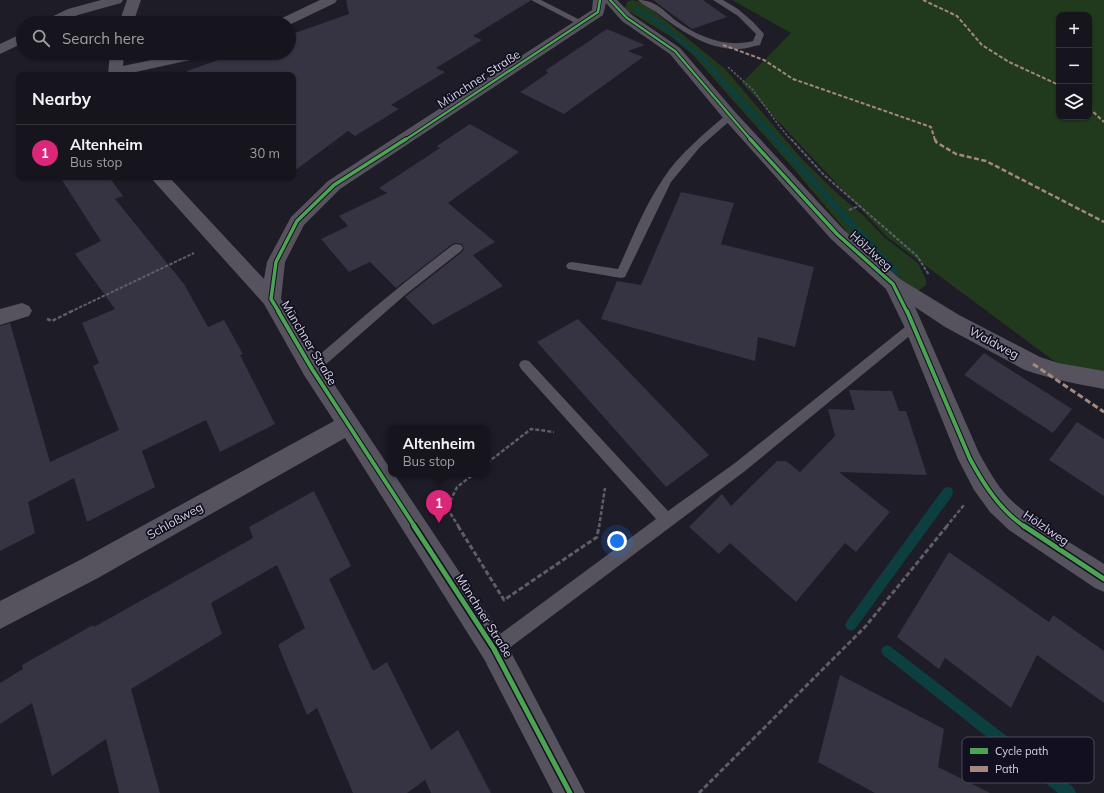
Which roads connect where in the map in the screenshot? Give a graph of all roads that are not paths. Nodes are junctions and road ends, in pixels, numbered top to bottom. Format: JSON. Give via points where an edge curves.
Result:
{"nodes":[{"id":1,"x":116,"y":0,"type":"edge"},
{"id":2,"x":134,"y":0,"type":"edge"},
{"id":3,"x":330,"y":0,"type":"edge"},
{"id":4,"x":535,"y":0,"type":"edge"},
{"id":5,"x":600,"y":0,"type":"edge"},
{"id":6,"x":610,"y":0,"type":"edge"},
{"id":7,"x":642,"y":0,"type":"edge"},
{"id":8,"x":717,"y":0,"type":"edge"},
{"id":9,"x":65,"y":16,"type":"edge"},
{"id":10,"x":128,"y":16,"type":"edge"},
{"id":11,"x":296,"y":17,"type":"edge"},
{"id":12,"x":582,"y":23,"type":"junction"},
{"id":13,"x":16,"y":41,"type":"edge"},
{"id":14,"x":0,"y":50,"type":"edge"},
{"id":15,"x":116,"y":60,"type":"edge"},
{"id":16,"x":174,"y":60,"type":"edge"},
{"id":17,"x":115,"y":72,"type":"edge"},
{"id":18,"x":123,"y":72,"type":"edge"},
{"id":19,"x":730,"y":116,"type":"junction"},
{"id":20,"x":162,"y":180,"type":"edge"},
{"id":21,"x":457,"y":248,"type":"dead end"},
{"id":22,"x":572,"y":266,"type":"dead end"},
{"id":23,"x":893,"y":284,"type":"junction"},
{"id":24,"x":271,"y":299,"type":"junction"},
{"id":25,"x":22,"y":311,"type":"road end"},
{"id":26,"x":0,"y":317,"type":"edge"},
{"id":27,"x":914,"y":326,"type":"junction"},
{"id":28,"x":525,"y":365,"type":"dead end"},
{"id":29,"x":312,"y":369,"type":"junction"},
{"id":30,"x":1104,"y":380,"type":"edge"},
{"id":31,"x":348,"y":424,"type":"junction"},
{"id":32,"x":667,"y":520,"type":"junction"},
{"id":33,"x":1104,"y":579,"type":"edge"},
{"id":34,"x":0,"y":616,"type":"edge"},
{"id":35,"x":494,"y":649,"type":"junction"},
{"id":36,"x":570,"y":793,"type":"edge"}],
"edges":[{"from":1,"to":9,"type":"street"},
{"from":2,"to":10,"type":"street"},
{"from":3,"to":11,"type":"street"},
{"from":4,"to":12,"type":"lane"},
{"from":5,"to":12,"type":"street","name":"Münchner Straße","via":[[598,12]]},
{"from":6,"to":19,"type":"street","name":"Hölzlweg","via":[[627,18],[675,50]]},
{"from":7,"to":8,"type":"lane","via":[[682,28],[723,45],[740,47],[757,43],[760,34],[751,23]]},
{"from":12,"to":24,"type":"street","name":"Münchner Straße","via":[[334,185],[297,221],[276,262]]},
{"from":13,"to":14,"type":"street"},
{"from":15,"to":17,"type":"street"},
{"from":16,"to":18,"type":"street"},
{"from":19,"to":22,"type":"lane","via":[[698,145],[667,180],[621,274]]},
{"from":19,"to":23,"type":"street","name":"Hölzlweg","via":[[837,234]]},
{"from":20,"to":24,"type":"street"},
{"from":21,"to":29,"type":"lane","via":[[381,307]]},
{"from":23,"to":27,"type":"street","name":"Hölzlweg"},
{"from":23,"to":30,"type":"street","name":"Waldweg","via":[[952,321],[1033,364],[1058,372]]},
{"from":24,"to":29,"type":"street","name":"Münchner Straße"},
{"from":25,"to":26,"type":"street"},
{"from":27,"to":32,"type":"lane","via":[[740,467]]},
{"from":27,"to":33,"type":"street","name":"Hölzlweg","via":[[982,482],[999,504],[1018,522]]},
{"from":28,"to":32,"type":"lane"},
{"from":29,"to":31,"type":"street","name":"Münchner Straße"},
{"from":31,"to":34,"type":"street","name":"Schloßweg","via":[[90,569]]},
{"from":31,"to":35,"type":"street","name":"Münchner Straße"},
{"from":32,"to":35,"type":"lane"},
{"from":35,"to":36,"type":"street","name":"Münchner Straße"}]}
